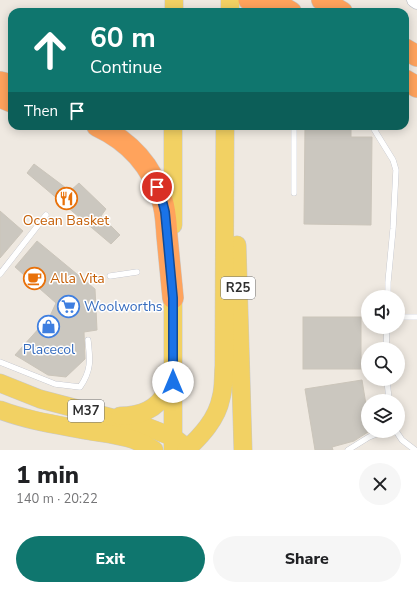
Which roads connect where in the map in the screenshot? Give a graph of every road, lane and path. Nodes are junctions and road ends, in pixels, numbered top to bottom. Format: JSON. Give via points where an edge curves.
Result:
{"nodes":[{"id":1,"x":250,"y":0,"type":"edge"},
{"id":2,"x":270,"y":0,"type":"edge"},
{"id":3,"x":322,"y":0,"type":"edge"},
{"id":4,"x":414,"y":0,"type":"edge"},
{"id":5,"x":417,"y":2,"type":"edge"},
{"id":6,"x":263,"y":8,"type":"edge"},
{"id":7,"x":284,"y":8,"type":"edge"},
{"id":8,"x":335,"y":8,"type":"edge"},
{"id":9,"x":105,"y":130,"type":"edge"},
{"id":10,"x":173,"y":130,"type":"edge"},
{"id":11,"x":225,"y":130,"type":"edge"},
{"id":12,"x":233,"y":130,"type":"edge"},
{"id":13,"x":294,"y":130,"type":"edge"},
{"id":14,"x":374,"y":130,"type":"edge"},
{"id":15,"x":294,"y":193,"type":"dead end"},
{"id":16,"x":46,"y":215,"type":"dead end"},
{"id":17,"x":137,"y":272,"type":"dead end"},
{"id":18,"x":0,"y":274,"type":"edge"},
{"id":19,"x":110,"y":276,"type":"dead end"},
{"id":20,"x":388,"y":290,"type":"edge"},
{"id":21,"x":173,"y":298,"type":"junction"},
{"id":22,"x":417,"y":316,"type":"edge"},
{"id":23,"x":405,"y":317,"type":"edge"},
{"id":24,"x":88,"y":340,"type":"dead end"},
{"id":25,"x":0,"y":362,"type":"edge"},
{"id":26,"x":173,"y":368,"type":"junction"},
{"id":27,"x":0,"y":383,"type":"edge"},
{"id":28,"x":0,"y":410,"type":"edge"},
{"id":29,"x":242,"y":410,"type":"junction"},
{"id":30,"x":103,"y":416,"type":"junction"},
{"id":31,"x":367,"y":438,"type":"edge"},
{"id":32,"x":401,"y":438,"type":"edge"},
{"id":33,"x":182,"y":447,"type":"edge"},
{"id":34,"x":154,"y":450,"type":"edge"},
{"id":35,"x":243,"y":450,"type":"edge"},
{"id":36,"x":251,"y":450,"type":"edge"},
{"id":37,"x":348,"y":450,"type":"edge"},
{"id":38,"x":415,"y":450,"type":"edge"}],
"edges":[{"from":1,"to":6,"type":"highway"},
{"from":2,"to":7,"type":"highway"},
{"from":3,"to":8,"type":"highway"},
{"from":4,"to":5,"type":"street"},
{"from":9,"to":21,"type":"highway","via":[[131,147],[142,160],[157,187],[165,212]]},
{"from":10,"to":21,"type":"main road"},
{"from":11,"to":33,"type":"main road","via":[[222,396],[210,423],[196,441]]},
{"from":12,"to":29,"type":"main road","number":"R25"},
{"from":13,"to":15,"type":"lane"},
{"from":14,"to":20,"type":"lane","via":[[393,160],[396,170]]},
{"from":16,"to":18,"type":"lane"},
{"from":17,"to":19,"type":"lane"},
{"from":21,"to":26,"type":"main road"},
{"from":22,"to":23,"type":"lane"},
{"from":24,"to":25,"type":"lane","via":[[90,365],[80,387],[55,384]]},
{"from":26,"to":30,"type":"main road","via":[[166,392],[156,405],[131,416]]},
{"from":26,"to":33,"type":"main road"},
{"from":27,"to":30,"type":"main road","number":"M37","via":[[40,399]]},
{"from":28,"to":34,"type":"main road","number":"M37","via":[[40,422],[122,436],[142,442]]},
{"from":29,"to":35,"type":"main road","number":"R25"},
{"from":29,"to":36,"type":"main road"},
{"from":30,"to":33,"type":"main road","number":"M37","via":[[147,427]]},
{"from":31,"to":37,"type":"lane"},
{"from":32,"to":38,"type":"lane"}]}
